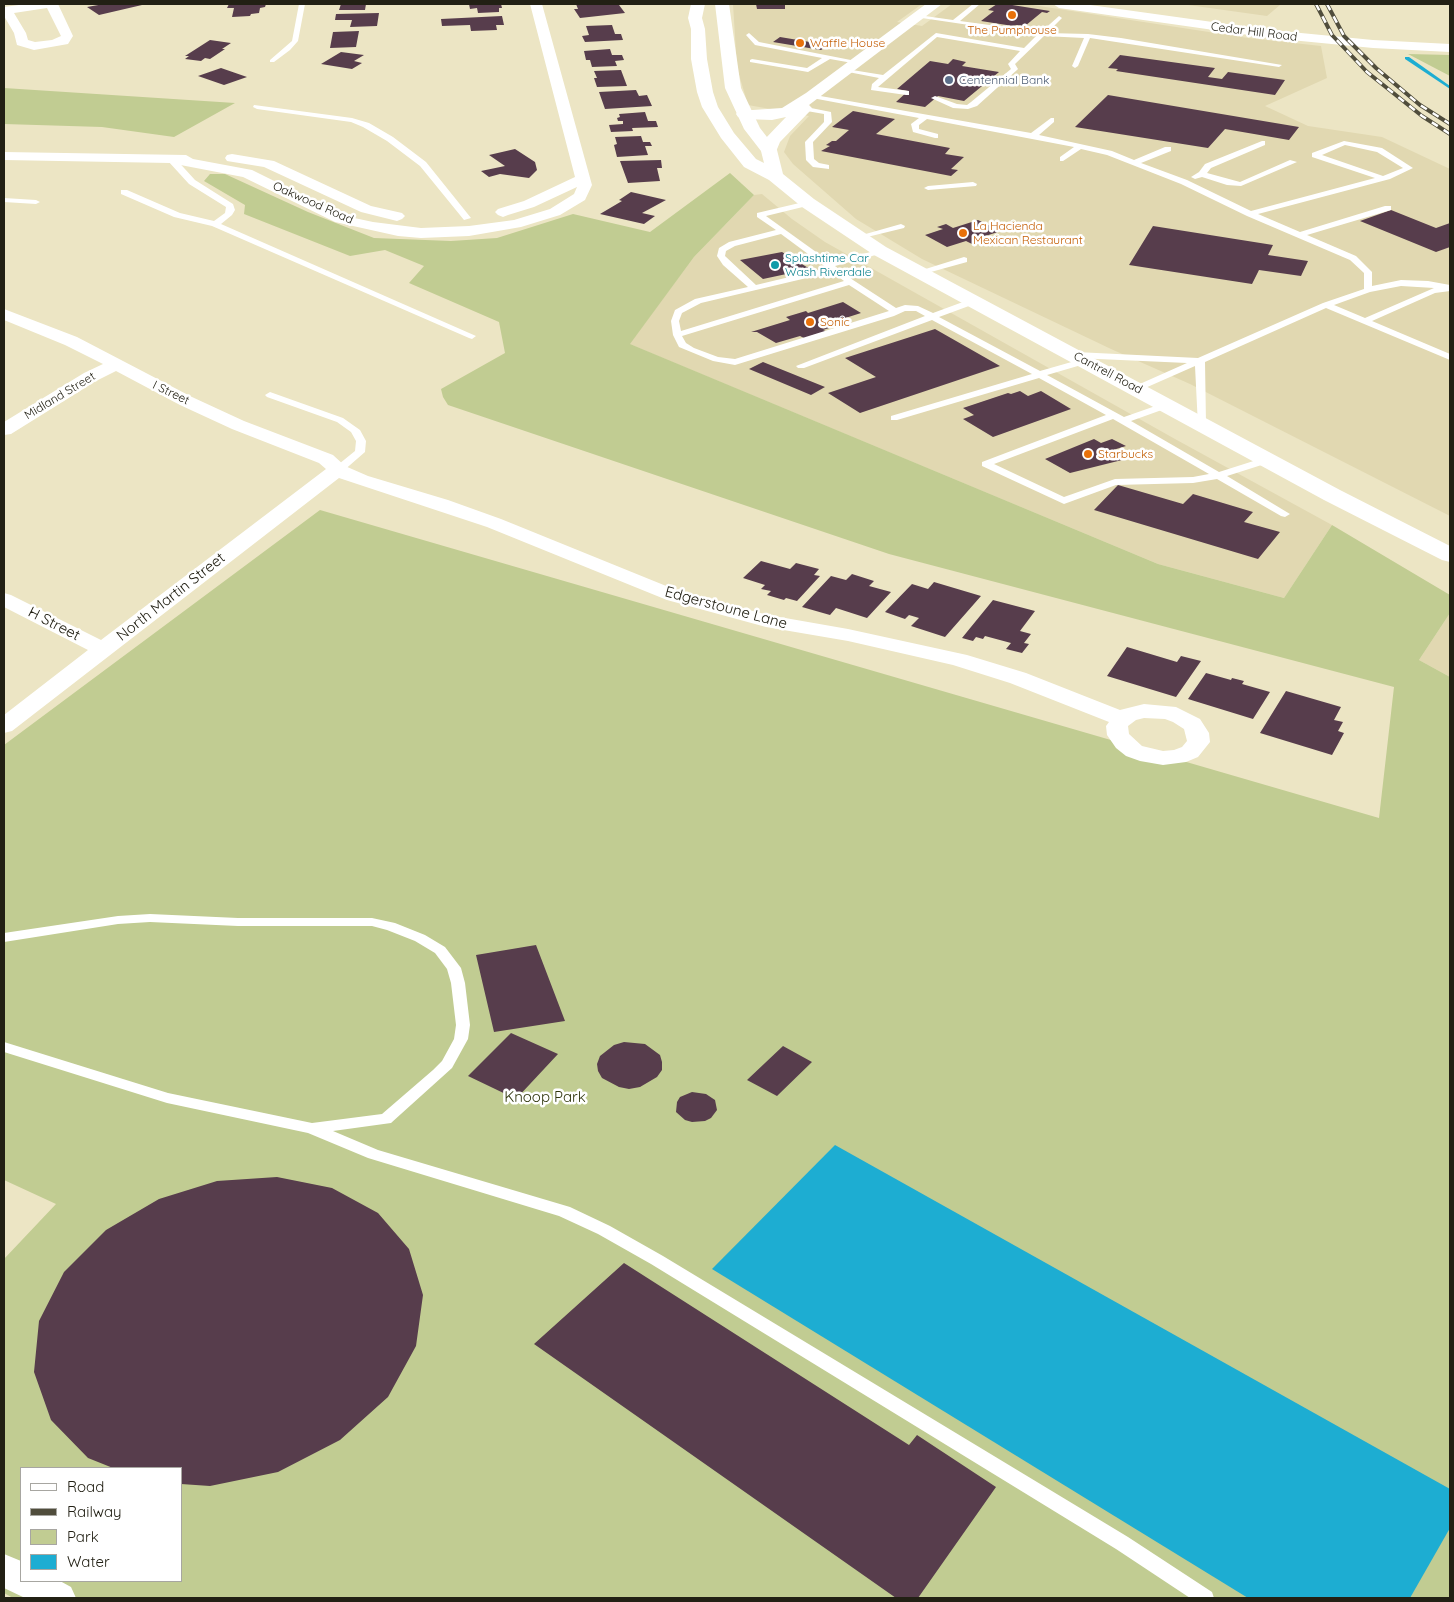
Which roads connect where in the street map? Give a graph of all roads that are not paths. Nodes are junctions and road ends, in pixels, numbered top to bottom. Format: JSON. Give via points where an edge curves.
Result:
{"nodes":[{"id":1,"x":47,"y":4,"type":"edge"},
{"id":2,"x":52,"y":4,"type":"edge"},
{"id":3,"x":302,"y":4,"type":"edge"},
{"id":4,"x":536,"y":4,"type":"edge"},
{"id":5,"x":722,"y":4,"type":"edge"},
{"id":6,"x":936,"y":4,"type":"edge"},
{"id":7,"x":977,"y":4,"type":"edge"},
{"id":8,"x":1059,"y":4,"type":"edge"},
{"id":9,"x":6,"y":11,"type":"edge"},
{"id":10,"x":692,"y":11,"type":"edge"},
{"id":11,"x":918,"y":17,"type":"junction"},
{"id":12,"x":1059,"y":18,"type":"dead end"},
{"id":13,"x":954,"y":22,"type":"junction"},
{"id":14,"x":1040,"y":34,"type":"junction"},
{"id":15,"x":749,"y":35,"type":"dead end"},
{"id":16,"x":1088,"y":36,"type":"junction"},
{"id":17,"x":1450,"y":48,"type":"edge"},
{"id":18,"x":1026,"y":50,"type":"junction"},
{"id":19,"x":828,"y":57,"type":"junction"},
{"id":20,"x":272,"y":61,"type":"dead end"},
{"id":21,"x":752,"y":61,"type":"dead end"},
{"id":22,"x":1279,"y":65,"type":"dead end"},
{"id":23,"x":852,"y":66,"type":"junction"},
{"id":24,"x":1075,"y":66,"type":"dead end"},
{"id":25,"x":884,"y":77,"type":"junction"},
{"id":26,"x":901,"y":97,"type":"dead end"},
{"id":27,"x":808,"y":102,"type":"junction"},
{"id":28,"x":934,"y":102,"type":"dead end"},
{"id":29,"x":256,"y":107,"type":"dead end"},
{"id":30,"x":744,"y":114,"type":"junction"},
{"id":31,"x":926,"y":117,"type":"junction"},
{"id":32,"x":1051,"y":120,"type":"dead end"},
{"id":33,"x":935,"y":136,"type":"dead end"},
{"id":34,"x":1033,"y":136,"type":"junction"},
{"id":35,"x":1262,"y":143,"type":"dead end"},
{"id":36,"x":1080,"y":146,"type":"junction"},
{"id":37,"x":1168,"y":149,"type":"dead end"},
{"id":38,"x":769,"y":150,"type":"junction"},
{"id":39,"x":4,"y":156,"type":"edge"},
{"id":40,"x":1062,"y":159,"type":"dead end"},
{"id":41,"x":171,"y":160,"type":"junction"},
{"id":42,"x":1135,"y":162,"type":"junction"},
{"id":43,"x":1293,"y":162,"type":"dead end"},
{"id":44,"x":826,"y":166,"type":"dead end"},
{"id":45,"x":1202,"y":174,"type":"junction"},
{"id":46,"x":775,"y":176,"type":"junction"},
{"id":47,"x":584,"y":178,"type":"junction"},
{"id":48,"x":1383,"y":178,"type":"junction"},
{"id":49,"x":1184,"y":182,"type":"junction"},
{"id":50,"x":973,"y":184,"type":"dead end"},
{"id":51,"x":928,"y":188,"type":"dead end"},
{"id":52,"x":124,"y":192,"type":"dead end"},
{"id":53,"x":1207,"y":192,"type":"junction"},
{"id":54,"x":1193,"y":196,"type":"dead end"},
{"id":55,"x":4,"y":200,"type":"edge"},
{"id":56,"x":36,"y":202,"type":"dead end"},
{"id":57,"x":808,"y":203,"type":"junction"},
{"id":58,"x":1388,"y":208,"type":"dead end"},
{"id":59,"x":1250,"y":214,"type":"junction"},
{"id":60,"x":467,"y":218,"type":"junction"},
{"id":61,"x":214,"y":224,"type":"junction"},
{"id":62,"x":901,"y":226,"type":"dead end"},
{"id":63,"x":783,"y":232,"type":"junction"},
{"id":64,"x":1298,"y":235,"type":"junction"},
{"id":65,"x":859,"y":237,"type":"junction"},
{"id":66,"x":880,"y":251,"type":"junction"},
{"id":67,"x":964,"y":260,"type":"dead end"},
{"id":68,"x":832,"y":267,"type":"junction"},
{"id":69,"x":920,"y":272,"type":"junction"},
{"id":70,"x":850,"y":282,"type":"junction"},
{"id":71,"x":754,"y":287,"type":"junction"},
{"id":72,"x":1449,"y":289,"type":"edge"},
{"id":73,"x":1368,"y":290,"type":"junction"},
{"id":74,"x":974,"y":302,"type":"junction"},
{"id":75,"x":1326,"y":304,"type":"junction"},
{"id":76,"x":895,"y":311,"type":"junction"},
{"id":77,"x":4,"y":314,"type":"edge"},
{"id":78,"x":935,"y":317,"type":"junction"},
{"id":79,"x":1365,"y":321,"type":"junction"},
{"id":80,"x":677,"y":335,"type":"junction"},
{"id":81,"x":472,"y":336,"type":"dead end"},
{"id":82,"x":1450,"y":357,"type":"edge"},
{"id":83,"x":1079,"y":358,"type":"junction"},
{"id":84,"x":1200,"y":361,"type":"junction"},
{"id":85,"x":118,"y":364,"type":"junction"},
{"id":86,"x":801,"y":366,"type":"dead end"},
{"id":87,"x":1038,"y":374,"type":"junction"},
{"id":88,"x":1136,"y":389,"type":"junction"},
{"id":89,"x":270,"y":395,"type":"dead end"},
{"id":90,"x":1167,"y":405,"type":"junction"},
{"id":91,"x":1118,"y":417,"type":"junction"},
{"id":92,"x":894,"y":418,"type":"dead end"},
{"id":93,"x":1200,"y":424,"type":"junction"},
{"id":94,"x":4,"y":430,"type":"edge"},
{"id":95,"x":1267,"y":460,"type":"junction"},
{"id":96,"x":338,"y":470,"type":"junction"},
{"id":97,"x":1220,"y":475,"type":"junction"},
{"id":98,"x":1285,"y":514,"type":"dead end"},
{"id":99,"x":1450,"y":556,"type":"edge"},
{"id":100,"x":4,"y":599,"type":"edge"},
{"id":101,"x":104,"y":650,"type":"junction"},
{"id":102,"x":1122,"y":719,"type":"dead end"},
{"id":103,"x":4,"y":726,"type":"edge"},
{"id":104,"x":4,"y":938,"type":"edge"},
{"id":105,"x":4,"y":1047,"type":"edge"},
{"id":106,"x":311,"y":1128,"type":"junction"},
{"id":107,"x":4,"y":1570,"type":"edge"},
{"id":108,"x":20,"y":1578,"type":"edge"},
{"id":109,"x":27,"y":1582,"type":"edge"},
{"id":110,"x":59,"y":1598,"type":"edge"},
{"id":111,"x":1205,"y":1598,"type":"edge"}],
"edges":[{"from":1,"to":9,"type":"street"},
{"from":2,"to":9,"type":"street","via":[[67,36],[53,44],[34,46],[22,42]]},
{"from":3,"to":20,"type":"lane","via":[[295,41]]},
{"from":4,"to":47,"type":"street"},
{"from":5,"to":30,"type":"main road","via":[[733,88]]},
{"from":6,"to":11,"type":"main road"},
{"from":7,"to":13,"type":"lane"},
{"from":8,"to":17,"type":"street","name":"Cedar Hill Road","via":[[1216,27],[1343,41]]},
{"from":10,"to":46,"type":"main road","name":"Cantrell Road","via":[[698,29],[702,81],[710,107],[743,155]]},
{"from":11,"to":13,"type":"lane"},
{"from":11,"to":23,"type":"main road"},
{"from":12,"to":14,"type":"lane"},
{"from":13,"to":14,"type":"lane"},
{"from":14,"to":16,"type":"lane"},
{"from":14,"to":18,"type":"lane"},
{"from":15,"to":19,"type":"lane","via":[[757,44]]},
{"from":16,"to":22,"type":"lane"},
{"from":16,"to":24,"type":"lane"},
{"from":18,"to":25,"type":"lane","via":[[936,35]]},
{"from":18,"to":28,"type":"lane","via":[[1011,64],[1015,69],[966,108],[958,111]]},
{"from":19,"to":21,"type":"lane","via":[[808,70]]},
{"from":19,"to":23,"type":"lane"},
{"from":23,"to":25,"type":"lane"},
{"from":23,"to":27,"type":"main road"},
{"from":25,"to":26,"type":"lane","via":[[874,88],[874,96]]},
{"from":27,"to":30,"type":"main road","via":[[787,112]]},
{"from":27,"to":31,"type":"lane"},
{"from":27,"to":38,"type":"main road","via":[[772,140]]},
{"from":27,"to":44,"type":"lane","via":[[827,112],[828,122],[809,142],[810,160],[816,165]]},
{"from":29,"to":60,"type":"lane","via":[[352,120],[366,126],[423,164]]},
{"from":30,"to":38,"type":"main road","via":[[752,130]]},
{"from":31,"to":33,"type":"lane","via":[[915,124],[916,130]]},
{"from":31,"to":34,"type":"lane"},
{"from":32,"to":34,"type":"lane"},
{"from":34,"to":36,"type":"lane"},
{"from":35,"to":45,"type":"lane","via":[[1208,166]]},
{"from":36,"to":40,"type":"lane"},
{"from":36,"to":42,"type":"lane"},
{"from":37,"to":42,"type":"lane"},
{"from":38,"to":46,"type":"main road"},
{"from":39,"to":41,"type":"street","name":"Oakwood Road"},
{"from":41,"to":47,"type":"street","name":"Oakwood Road","via":[[247,173],[350,222],[421,233],[469,231],[537,218],[580,197],[585,189]]},
{"from":41,"to":60,"type":"street","name":"Oakwood Road","via":[[251,160],[282,169],[366,209],[424,219]]},
{"from":41,"to":61,"type":"lane","via":[[192,182],[230,206],[228,215]]},
{"from":42,"to":49,"type":"lane"},
{"from":43,"to":45,"type":"lane","via":[[1241,184],[1230,184]]},
{"from":45,"to":49,"type":"lane"},
{"from":46,"to":57,"type":"main road","name":"Cantrell Road"},
{"from":47,"to":60,"type":"street","name":"Oakwood Road","via":[[520,208]]},
{"from":48,"to":48,"type":"lane","via":[[1409,168],[1379,150],[1344,142],[1315,155]]},
{"from":48,"to":59,"type":"lane"},
{"from":49,"to":53,"type":"lane"},
{"from":50,"to":51,"type":"lane"},
{"from":52,"to":61,"type":"lane","via":[[177,215]]},
{"from":53,"to":54,"type":"lane"},
{"from":53,"to":59,"type":"lane"},
{"from":55,"to":56,"type":"lane"},
{"from":57,"to":63,"type":"lane","via":[[760,215]]},
{"from":57,"to":65,"type":"main road","name":"Cantrell Road"},
{"from":58,"to":64,"type":"lane"},
{"from":59,"to":64,"type":"lane"},
{"from":61,"to":81,"type":"lane"},
{"from":62,"to":65,"type":"lane"},
{"from":63,"to":68,"type":"lane"},
{"from":63,"to":71,"type":"lane","via":[[732,244],[722,250],[721,256],[726,262]]},
{"from":64,"to":73,"type":"lane","via":[[1353,258],[1368,272]]},
{"from":65,"to":66,"type":"main road","name":"Cantrell Road"},
{"from":66,"to":68,"type":"lane"},
{"from":66,"to":69,"type":"main road","name":"Cantrell Road"},
{"from":67,"to":69,"type":"lane"},
{"from":68,"to":70,"type":"lane"},
{"from":68,"to":71,"type":"lane"},
{"from":69,"to":74,"type":"main road","name":"Cantrell Road"},
{"from":70,"to":76,"type":"lane"},
{"from":70,"to":80,"type":"lane"},
{"from":71,"to":80,"type":"lane","via":[[685,307],[678,312],[675,321]]},
{"from":72,"to":73,"type":"lane","via":[[1401,283]]},
{"from":72,"to":79,"type":"lane","via":[[1433,291]]},
{"from":73,"to":75,"type":"lane"},
{"from":74,"to":78,"type":"lane"},
{"from":74,"to":83,"type":"main road","name":"Cantrell Road"},
{"from":75,"to":79,"type":"lane"},
{"from":75,"to":84,"type":"lane"},
{"from":76,"to":78,"type":"lane","via":[[918,308]]},
{"from":76,"to":80,"type":"lane","via":[[735,362],[692,350],[682,344]]},
{"from":77,"to":85,"type":"street","name":"I Street"},
{"from":78,"to":86,"type":"lane"},
{"from":78,"to":87,"type":"lane"},
{"from":79,"to":82,"type":"lane"},
{"from":83,"to":84,"type":"lane"},
{"from":83,"to":87,"type":"lane"},
{"from":83,"to":88,"type":"main road","name":"Cantrell Road"},
{"from":84,"to":88,"type":"lane"},
{"from":84,"to":93,"type":"lane"},
{"from":85,"to":94,"type":"street","name":"Midland Street","via":[[90,377]]},
{"from":85,"to":96,"type":"street","name":"I Street","via":[[238,425],[326,459]]},
{"from":87,"to":91,"type":"lane"},
{"from":87,"to":92,"type":"lane"},
{"from":88,"to":90,"type":"main road","name":"Cantrell Road"},
{"from":89,"to":96,"type":"lane","via":[[340,420],[355,430],[361,441],[360,452]]},
{"from":90,"to":91,"type":"lane"},
{"from":90,"to":93,"type":"main road","name":"Cantrell Road"},
{"from":91,"to":97,"type":"lane"},
{"from":91,"to":97,"type":"lane","via":[[986,464],[1064,501],[1115,482],[1193,480]]},
{"from":93,"to":95,"type":"main road","name":"Cantrell Road"},
{"from":95,"to":97,"type":"lane"},
{"from":95,"to":99,"type":"main road","name":"Cantrell Road"},
{"from":96,"to":101,"type":"street","name":"North Martin Street"},
{"from":96,"to":102,"type":"street","name":"Edgerstoune Lane","via":[[494,523],[674,596],[766,621],[848,635],[959,660],[1018,678]]},
{"from":97,"to":98,"type":"lane"},
{"from":100,"to":101,"type":"street","name":"H Street"},
{"from":101,"to":103,"type":"street","name":"North Martin Street"},
{"from":104,"to":106,"type":"lane","via":[[150,918],[372,922],[420,938],[440,950],[454,968],[463,1025],[461,1040],[446,1064],[386,1119]]},
{"from":105,"to":106,"type":"lane","via":[[167,1098]]},
{"from":106,"to":111,"type":"lane","via":[[373,1154],[564,1211],[604,1230],[1122,1543]]},
{"from":107,"to":108,"type":"street"},
{"from":109,"to":110,"type":"street"}]}
